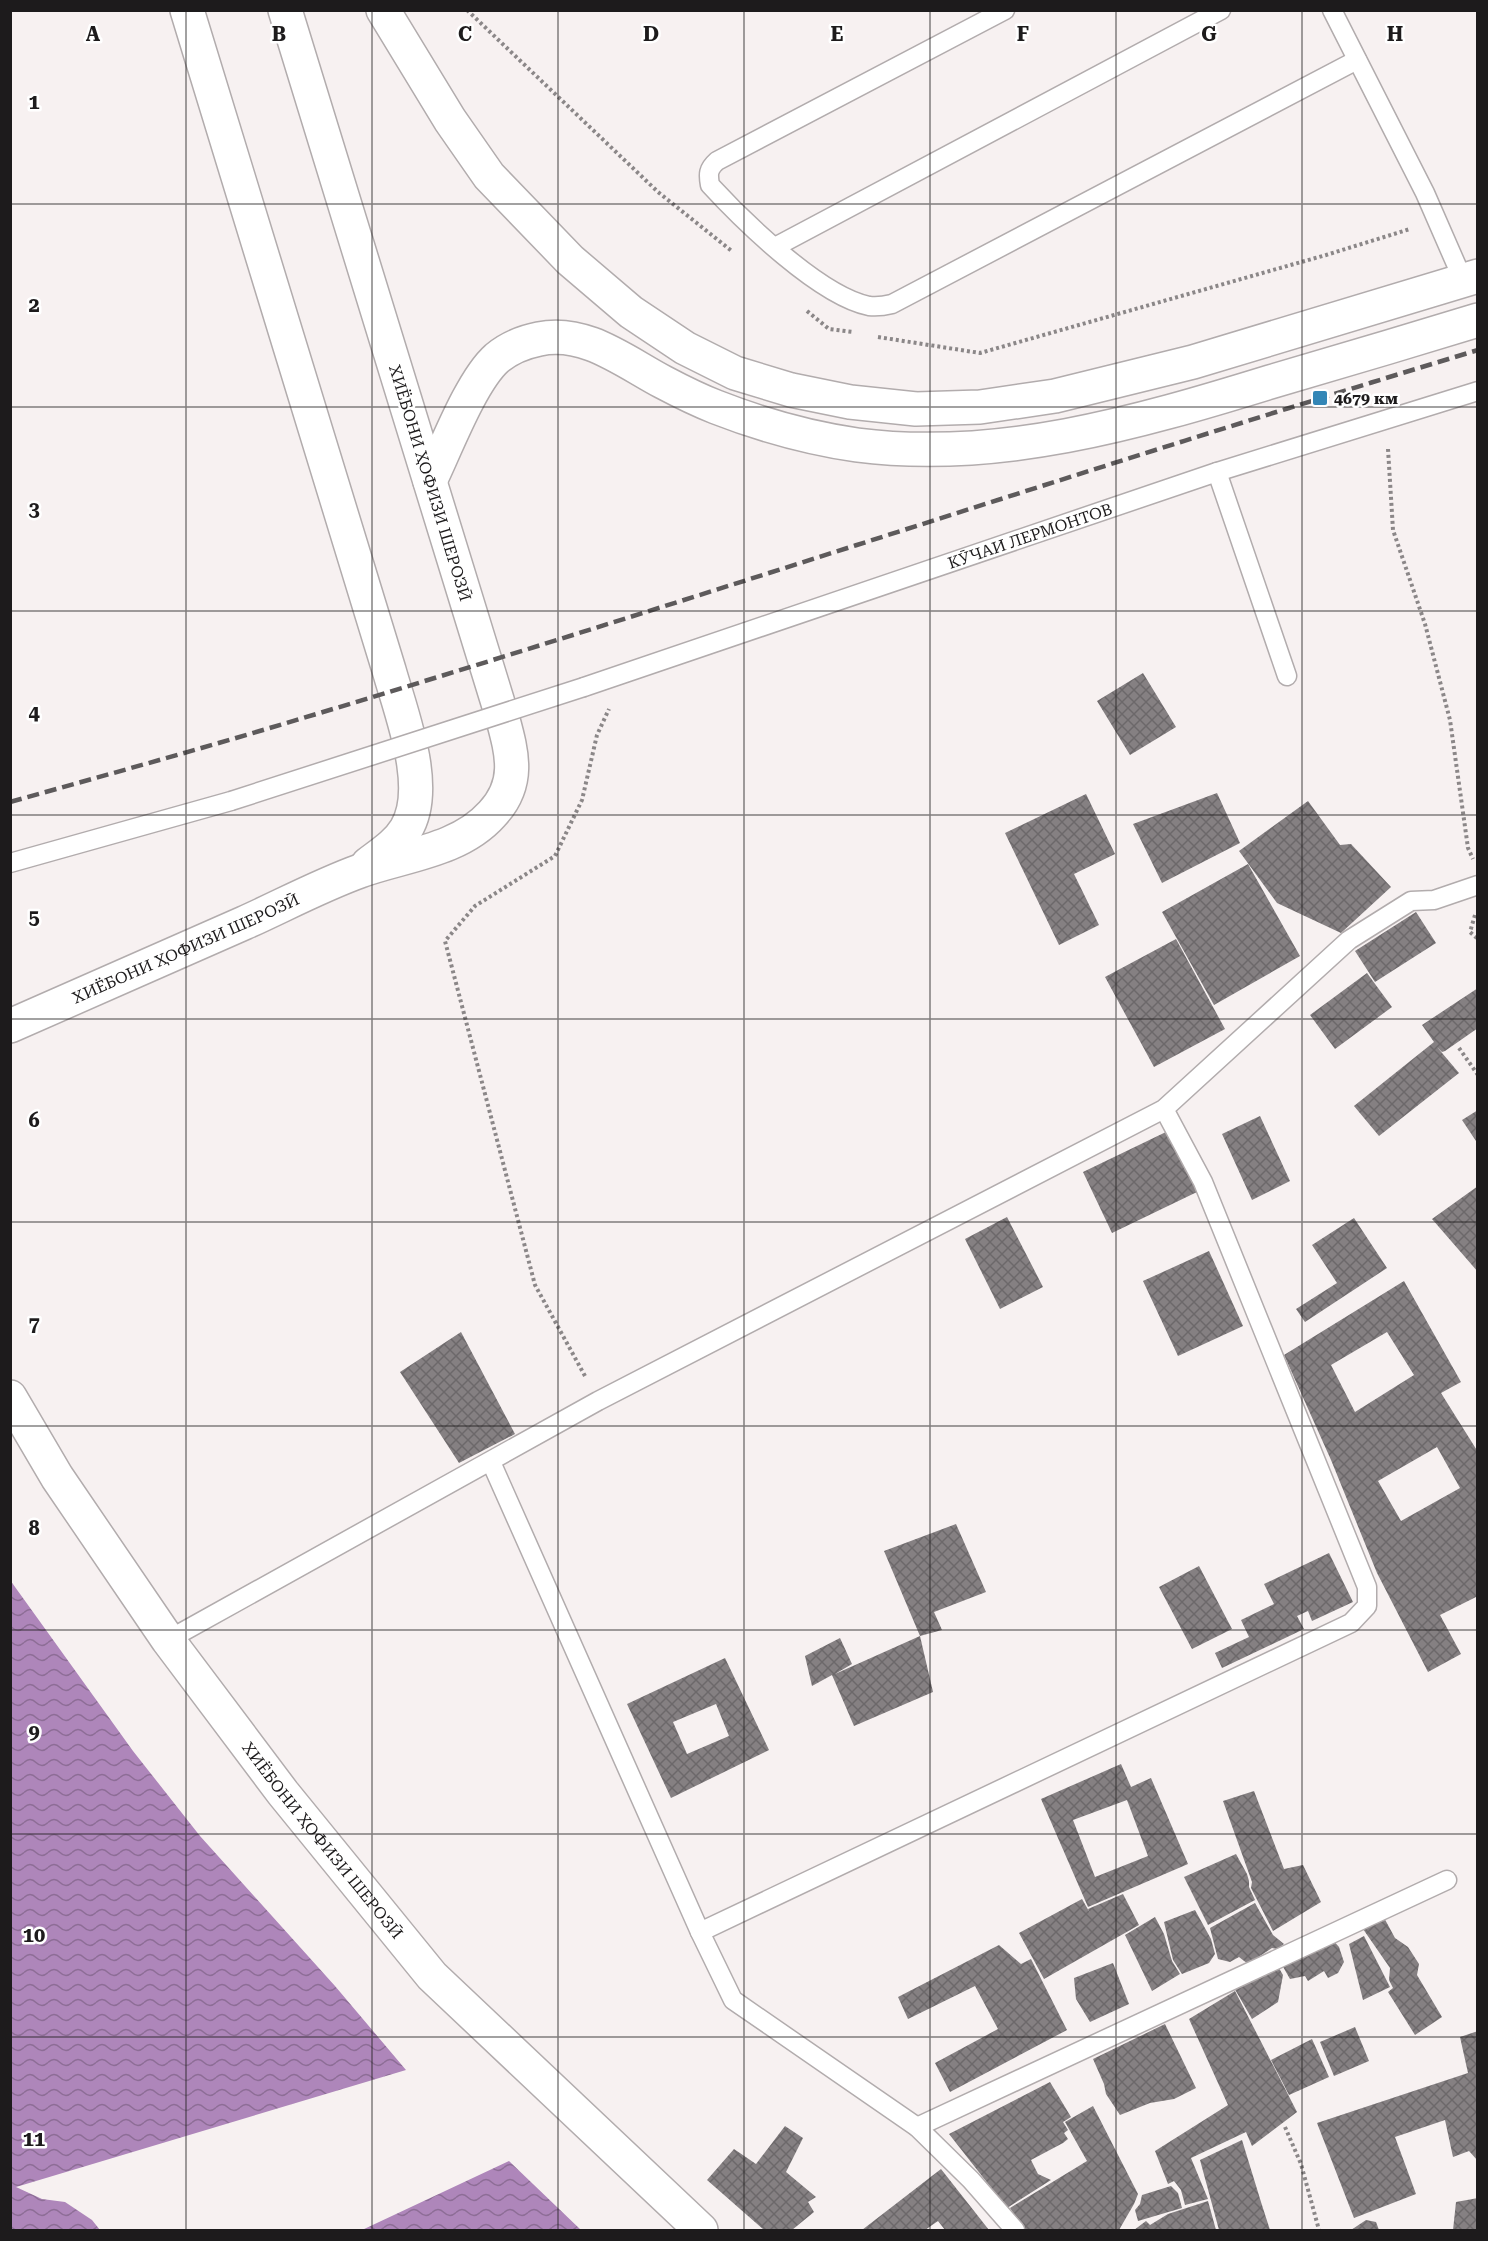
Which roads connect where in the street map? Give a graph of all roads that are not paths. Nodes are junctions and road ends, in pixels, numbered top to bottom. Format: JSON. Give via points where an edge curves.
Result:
{"nodes":[{"id":1,"x":187,"y":10,"type":"edge"},
{"id":2,"x":285,"y":10,"type":"edge"},
{"id":3,"x":383,"y":10,"type":"edge"},
{"id":4,"x":1005,"y":10,"type":"edge"},
{"id":5,"x":1221,"y":10,"type":"edge"},
{"id":6,"x":1332,"y":10,"type":"edge"},
{"id":7,"x":1357,"y":60,"type":"junction"},
{"id":8,"x":775,"y":247,"type":"junction"},
{"id":9,"x":1470,"y":278,"type":"edge"},
{"id":10,"x":1477,"y":320,"type":"edge"},
{"id":11,"x":1478,"y":391,"type":"edge"},
{"id":12,"x":1218,"y":472,"type":"junction"},
{"id":13,"x":430,"y":481,"type":"junction"},
{"id":14,"x":1287,"y":676,"type":"dead end"},
{"id":15,"x":10,"y":863,"type":"edge"},
{"id":16,"x":360,"y":871,"type":"junction"},
{"id":17,"x":1478,"y":885,"type":"edge"},
{"id":18,"x":10,"y":1026,"type":"edge"},
{"id":19,"x":1164,"y":1109,"type":"junction"},
{"id":20,"x":10,"y":1397,"type":"edge"},
{"id":21,"x":491,"y":1462,"type":"junction"},
{"id":22,"x":168,"y":1640,"type":"junction"},
{"id":23,"x":1447,"y":1880,"type":"dead end"},
{"id":24,"x":700,"y":1932,"type":"junction"},
{"id":25,"x":917,"y":2127,"type":"junction"},
{"id":26,"x":700,"y":2230,"type":"edge"},
{"id":27,"x":1015,"y":2230,"type":"edge"}],
"edges":[{"from":1,"to":16,"type":"main road","name":"ХИЁБОНИ ҲОФИЗИ ШЕРОЗӢ","via":[[411,751],[415,791],[406,829]]},
{"from":2,"to":13,"type":"main road","name":"ХИЁБОНИ ҲОФИЗИ ШЕРОЗӢ"},
{"from":3,"to":9,"type":"main road","via":[[477,160],[570,260],[631,312],[685,348],[735,373],[791,390],[916,409],[980,407],[1055,396],[1183,365]]},
{"from":4,"to":8,"type":"lane","via":[[710,166],[710,185]]},
{"from":5,"to":8,"type":"lane"},
{"from":6,"to":7,"type":"lane"},
{"from":7,"to":8,"type":"lane","via":[[892,304],[869,306],[839,294]]},
{"from":7,"to":9,"type":"lane"},
{"from":9,"to":10,"type":"main road"},
{"from":10,"to":13,"type":"main road","via":[[1130,422],[1031,441],[951,450],[858,445],[767,425],[692,396],[590,344],[572,338],[542,338],[511,349],[487,369]]},
{"from":11,"to":12,"type":"lane","name":"КӮЧАИ ЛЕРМОНТОВ"},
{"from":12,"to":14,"type":"lane"},
{"from":12,"to":15,"type":"lane","name":"КӮЧАИ ЛЕРМОНТОВ","bridge":true,"via":[[584,687],[231,801]]},
{"from":13,"to":16,"type":"main road","name":"ХИЁБОНИ ҲОФИЗИ ШЕРОЗӢ","via":[[509,742],[513,771],[503,800],[493,814],[465,836]]},
{"from":16,"to":18,"type":"main road","name":"ХИЁБОНИ ҲОФИЗИ ШЕРОЗӢ"},
{"from":17,"to":19,"type":"lane","via":[[1434,900],[1410,901],[1349,940]]},
{"from":19,"to":21,"type":"lane","via":[[598,1401]]},
{"from":19,"to":24,"type":"lane","via":[[1203,1182],[1367,1587],[1367,1606],[1351,1623]]},
{"from":20,"to":22,"type":"main road","name":"ХИЁБОНИ ҲОФИЗИ ШЕРОЗӢ","via":[[57,1477]]},
{"from":21,"to":22,"type":"lane"},
{"from":21,"to":24,"type":"lane"},
{"from":22,"to":26,"type":"main road","name":"ХИЁБОНИ ҲОФИЗИ ШЕРОЗӢ","via":[[283,1793],[432,1976]]},
{"from":23,"to":25,"type":"lane"},
{"from":24,"to":25,"type":"lane","via":[[733,2000]]},
{"from":25,"to":27,"type":"lane"}]}
